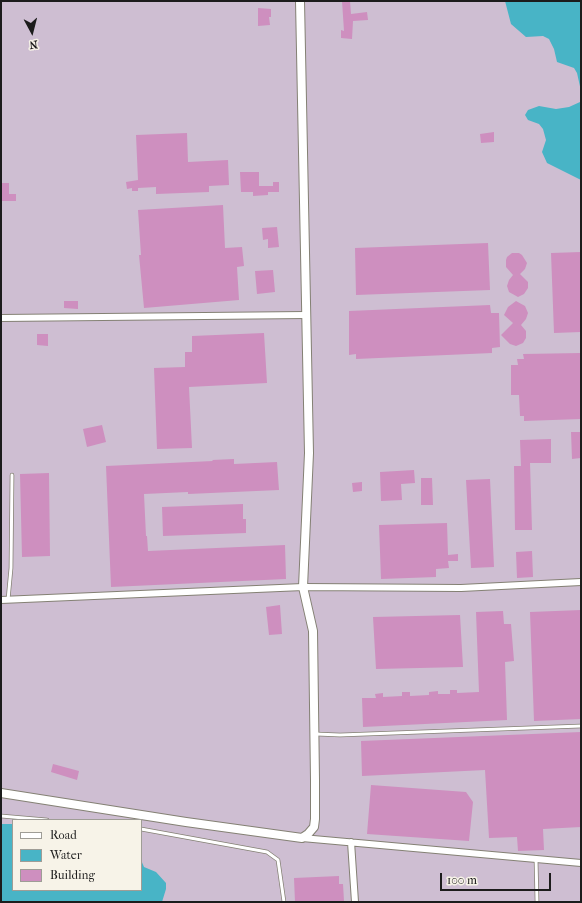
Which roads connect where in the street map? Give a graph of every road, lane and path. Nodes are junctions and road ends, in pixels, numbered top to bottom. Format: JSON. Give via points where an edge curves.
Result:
{"nodes":[{"id":1,"x":300,"y":1,"type":"edge"},
{"id":2,"x":306,"y":315,"type":"junction"},
{"id":3,"x":1,"y":318,"type":"edge"},
{"id":4,"x":12,"y":475,"type":"dead end"},
{"id":5,"x":581,"y":582,"type":"edge"},
{"id":6,"x":303,"y":587,"type":"junction"},
{"id":7,"x":4,"y":600,"type":"edge"},
{"id":8,"x":581,"y":726,"type":"edge"},
{"id":9,"x":314,"y":734,"type":"junction"},
{"id":10,"x":1,"y":793,"type":"edge"},
{"id":11,"x":1,"y":816,"type":"edge"},
{"id":12,"x":36,"y":819,"type":"edge"},
{"id":13,"x":142,"y":829,"type":"edge"},
{"id":14,"x":302,"y":838,"type":"junction"},
{"id":15,"x":351,"y":842,"type":"junction"},
{"id":16,"x":536,"y":858,"type":"junction"},
{"id":17,"x":581,"y":863,"type":"edge"},
{"id":18,"x":284,"y":902,"type":"edge"},
{"id":19,"x":355,"y":902,"type":"edge"},
{"id":20,"x":536,"y":902,"type":"edge"}],
"edges":[{"from":1,"to":2,"type":"street"},
{"from":2,"to":3,"type":"street"},
{"from":2,"to":6,"type":"street","via":[[309,453]]},
{"from":4,"to":7,"type":"lane","via":[[11,568]]},
{"from":5,"to":6,"type":"street","via":[[461,588]]},
{"from":6,"to":7,"type":"street"},
{"from":6,"to":9,"type":"street","via":[[313,631]]},
{"from":8,"to":9,"type":"lane"},
{"from":9,"to":14,"type":"street","via":[[315,819],[314,827]]},
{"from":10,"to":14,"type":"street"},
{"from":11,"to":12,"type":"lane"},
{"from":13,"to":18,"type":"lane","via":[[267,852],[278,860]]},
{"from":14,"to":15,"type":"street"},
{"from":15,"to":16,"type":"street"},
{"from":15,"to":19,"type":"street"},
{"from":16,"to":17,"type":"street"},
{"from":16,"to":20,"type":"lane"}]}
